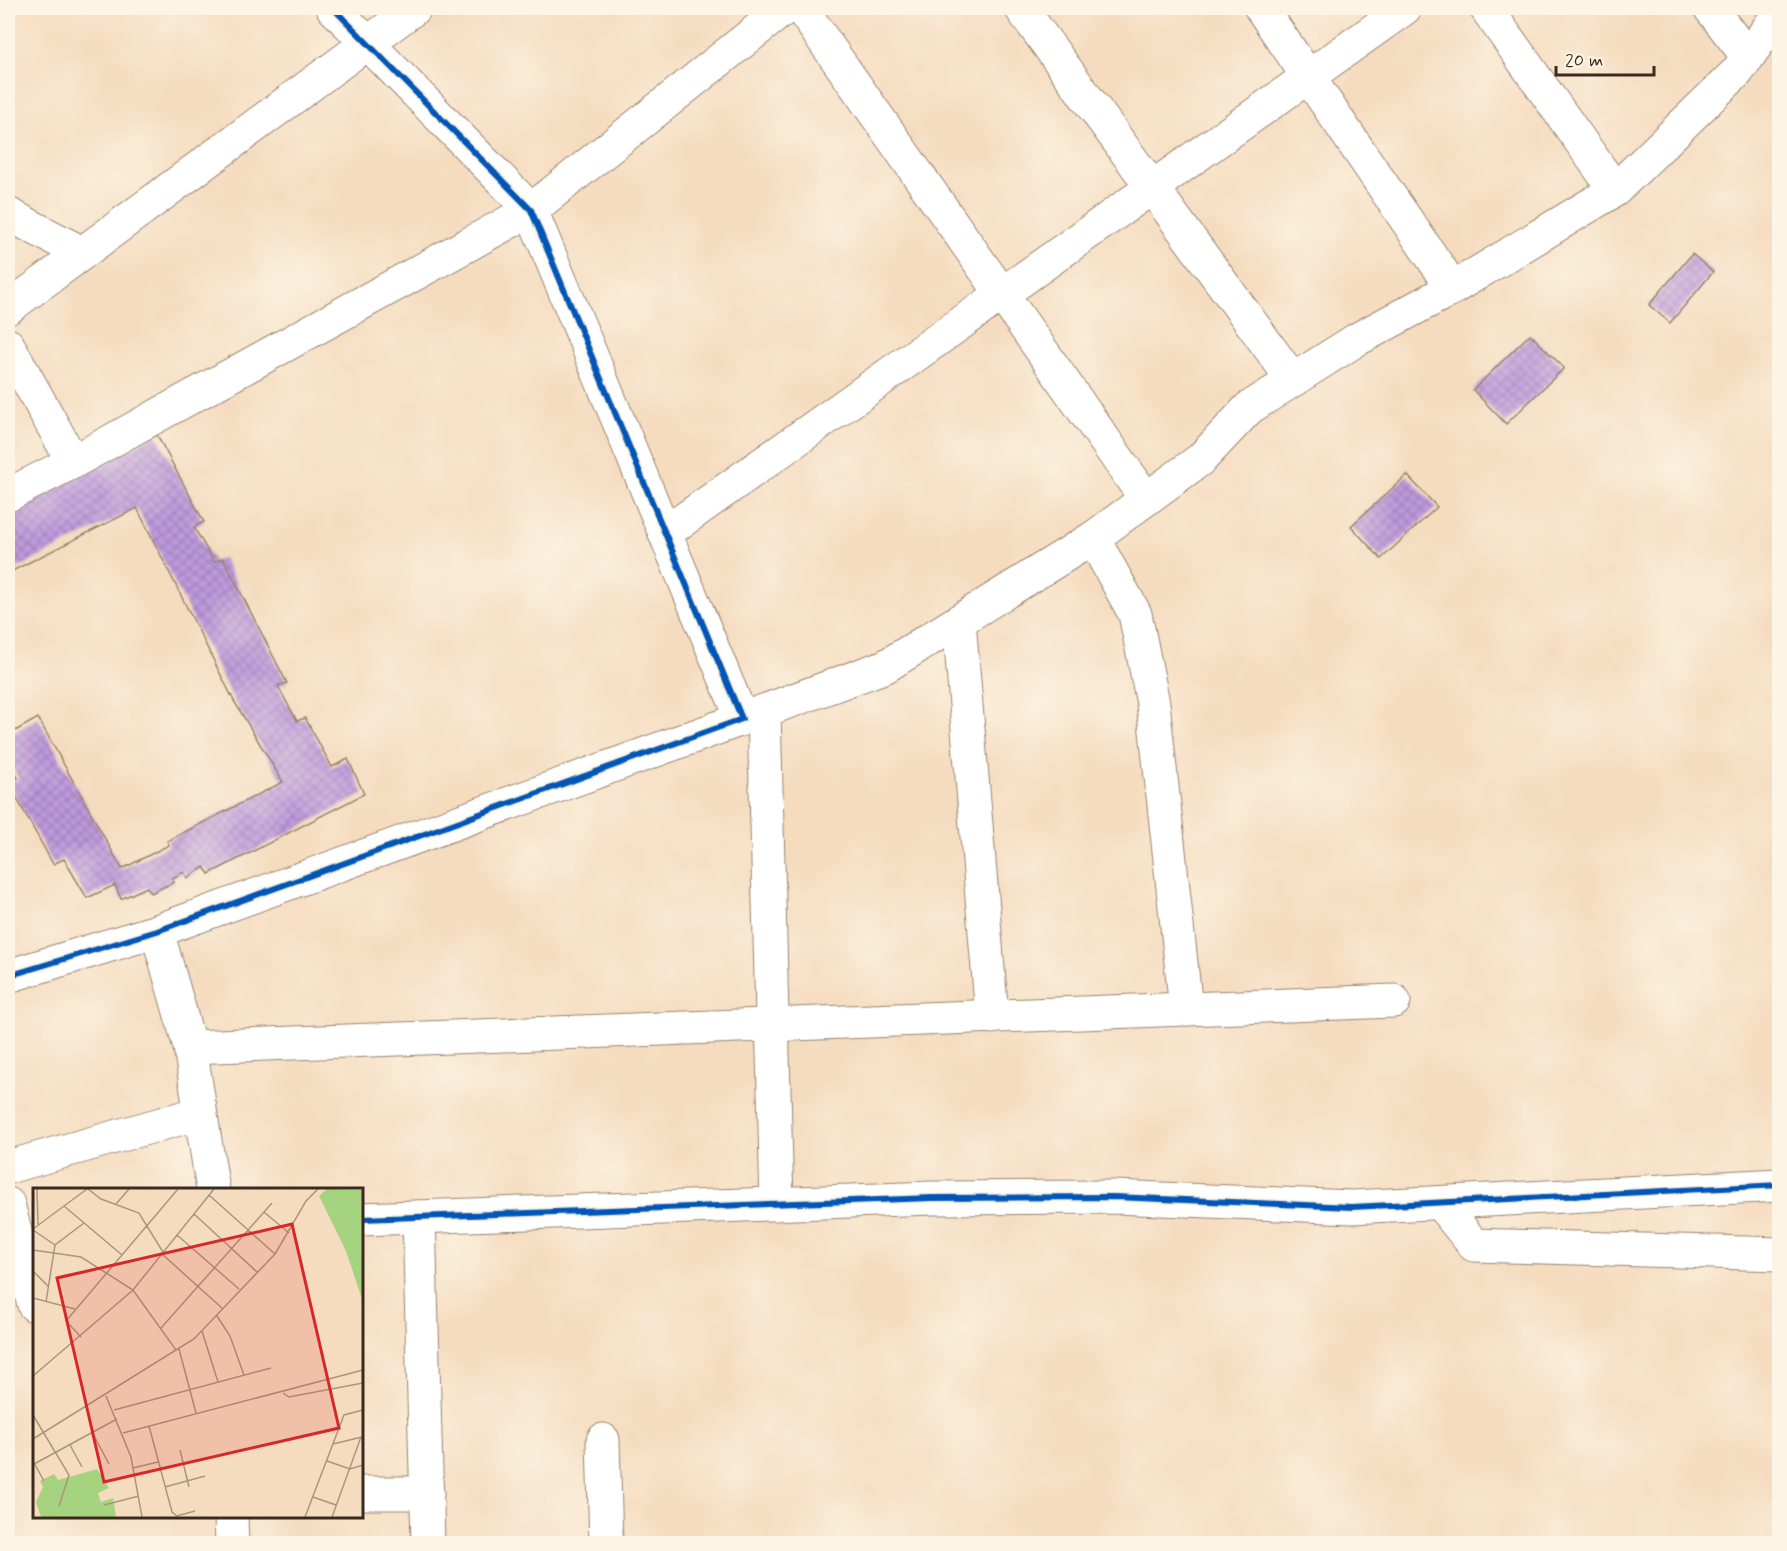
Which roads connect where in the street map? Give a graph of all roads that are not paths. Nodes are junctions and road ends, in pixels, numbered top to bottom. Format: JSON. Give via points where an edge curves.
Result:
{"nodes":[{"id":1,"x":333,"y":8,"type":"edge"},
{"id":2,"x":415,"y":8,"type":"edge"},
{"id":3,"x":785,"y":8,"type":"edge"},
{"id":4,"x":801,"y":8,"type":"edge"},
{"id":5,"x":1021,"y":8,"type":"edge"},
{"id":6,"x":1261,"y":8,"type":"edge"},
{"id":7,"x":1405,"y":8,"type":"edge"},
{"id":8,"x":1486,"y":8,"type":"edge"},
{"id":9,"x":1710,"y":8,"type":"edge"},
{"id":10,"x":1779,"y":12,"type":"edge"},
{"id":11,"x":367,"y":42,"type":"junction"},
{"id":12,"x":1748,"y":57,"type":"junction"},
{"id":13,"x":1308,"y":76,"type":"junction"},
{"id":14,"x":1152,"y":187,"type":"junction"},
{"id":15,"x":1615,"y":190,"type":"junction"},
{"id":16,"x":531,"y":210,"type":"junction"},
{"id":17,"x":8,"y":214,"type":"edge"},
{"id":18,"x":82,"y":253,"type":"junction"},
{"id":19,"x":1453,"y":288,"type":"junction"},
{"id":20,"x":1002,"y":294,"type":"junction"},
{"id":21,"x":8,"y":308,"type":"edge"},
{"id":22,"x":8,"y":345,"type":"edge"},
{"id":23,"x":1293,"y":380,"type":"junction"},
{"id":24,"x":73,"y":462,"type":"junction"},
{"id":25,"x":8,"y":495,"type":"edge"},
{"id":26,"x":1146,"y":499,"type":"junction"},
{"id":27,"x":665,"y":533,"type":"junction"},
{"id":28,"x":1093,"y":538,"type":"junction"},
{"id":29,"x":959,"y":621,"type":"junction"},
{"id":30,"x":753,"y":715,"type":"junction"},
{"id":31,"x":157,"y":931,"type":"junction"},
{"id":32,"x":8,"y":976,"type":"edge"},
{"id":33,"x":1394,"y":1001,"type":"dead end"},
{"id":34,"x":1186,"y":1009,"type":"junction"},
{"id":35,"x":992,"y":1017,"type":"junction"},
{"id":36,"x":772,"y":1025,"type":"junction"},
{"id":37,"x":190,"y":1047,"type":"junction"},
{"id":38,"x":200,"y":1113,"type":"junction"},
{"id":39,"x":8,"y":1167,"type":"edge"},
{"id":40,"x":1779,"y":1185,"type":"edge"},
{"id":41,"x":213,"y":1188,"type":"edge"},
{"id":42,"x":1440,"y":1203,"type":"junction"},
{"id":43,"x":8,"y":1204,"type":"edge"},
{"id":44,"x":777,"y":1204,"type":"junction"},
{"id":45,"x":419,"y":1217,"type":"junction"},
{"id":46,"x":363,"y":1219,"type":"edge"},
{"id":47,"x":1779,"y":1254,"type":"edge"},
{"id":48,"x":33,"y":1301,"type":"edge"},
{"id":49,"x":603,"y":1440,"type":"dead end"},
{"id":50,"x":363,"y":1493,"type":"edge"},
{"id":51,"x":427,"y":1493,"type":"junction"},
{"id":52,"x":231,"y":1518,"type":"edge"},
{"id":53,"x":232,"y":1544,"type":"edge"},
{"id":54,"x":428,"y":1544,"type":"edge"},
{"id":55,"x":606,"y":1544,"type":"edge"}],
"edges":[{"from":1,"to":11,"type":"street"},
{"from":2,"to":11,"type":"street"},
{"from":3,"to":16,"type":"street"},
{"from":4,"to":20,"type":"street"},
{"from":5,"to":14,"type":"street"},
{"from":6,"to":13,"type":"street"},
{"from":7,"to":13,"type":"street"},
{"from":8,"to":15,"type":"street"},
{"from":9,"to":12,"type":"street"},
{"from":10,"to":12,"type":"street"},
{"from":11,"to":16,"type":"street"},
{"from":11,"to":18,"type":"street"},
{"from":12,"to":15,"type":"street"},
{"from":13,"to":14,"type":"street"},
{"from":13,"to":19,"type":"street"},
{"from":14,"to":20,"type":"street"},
{"from":14,"to":23,"type":"street"},
{"from":15,"to":19,"type":"street"},
{"from":16,"to":24,"type":"street"},
{"from":16,"to":27,"type":"street"},
{"from":17,"to":18,"type":"street"},
{"from":18,"to":21,"type":"street"},
{"from":19,"to":23,"type":"street","via":[[1356,340]]},
{"from":20,"to":26,"type":"street"},
{"from":20,"to":27,"type":"street"},
{"from":22,"to":24,"type":"street"},
{"from":23,"to":26,"type":"street","via":[[1249,408],[1201,459]]},
{"from":24,"to":25,"type":"street"},
{"from":26,"to":28,"type":"street"},
{"from":27,"to":30,"type":"street"},
{"from":28,"to":29,"type":"street"},
{"from":28,"to":34,"type":"street","via":[[1135,614],[1153,703]]},
{"from":29,"to":30,"type":"street","via":[[886,666]]},
{"from":29,"to":35,"type":"street"},
{"from":30,"to":31,"type":"street"},
{"from":30,"to":36,"type":"street"},
{"from":31,"to":32,"type":"street"},
{"from":31,"to":37,"type":"street"},
{"from":33,"to":34,"type":"street"},
{"from":34,"to":35,"type":"street"},
{"from":35,"to":36,"type":"street"},
{"from":36,"to":37,"type":"street"},
{"from":36,"to":44,"type":"street"},
{"from":37,"to":38,"type":"street"},
{"from":38,"to":39,"type":"street"},
{"from":38,"to":41,"type":"street"},
{"from":40,"to":42,"type":"street"},
{"from":42,"to":44,"type":"street","via":[[1352,1208],[1103,1197]]},
{"from":42,"to":47,"type":"street","via":[[1474,1245]]},
{"from":43,"to":48,"type":"street"},
{"from":44,"to":45,"type":"street"},
{"from":45,"to":46,"type":"street"},
{"from":45,"to":51,"type":"street"},
{"from":49,"to":55,"type":"street"},
{"from":50,"to":51,"type":"street"},
{"from":51,"to":54,"type":"street"},
{"from":52,"to":53,"type":"street"}]}
